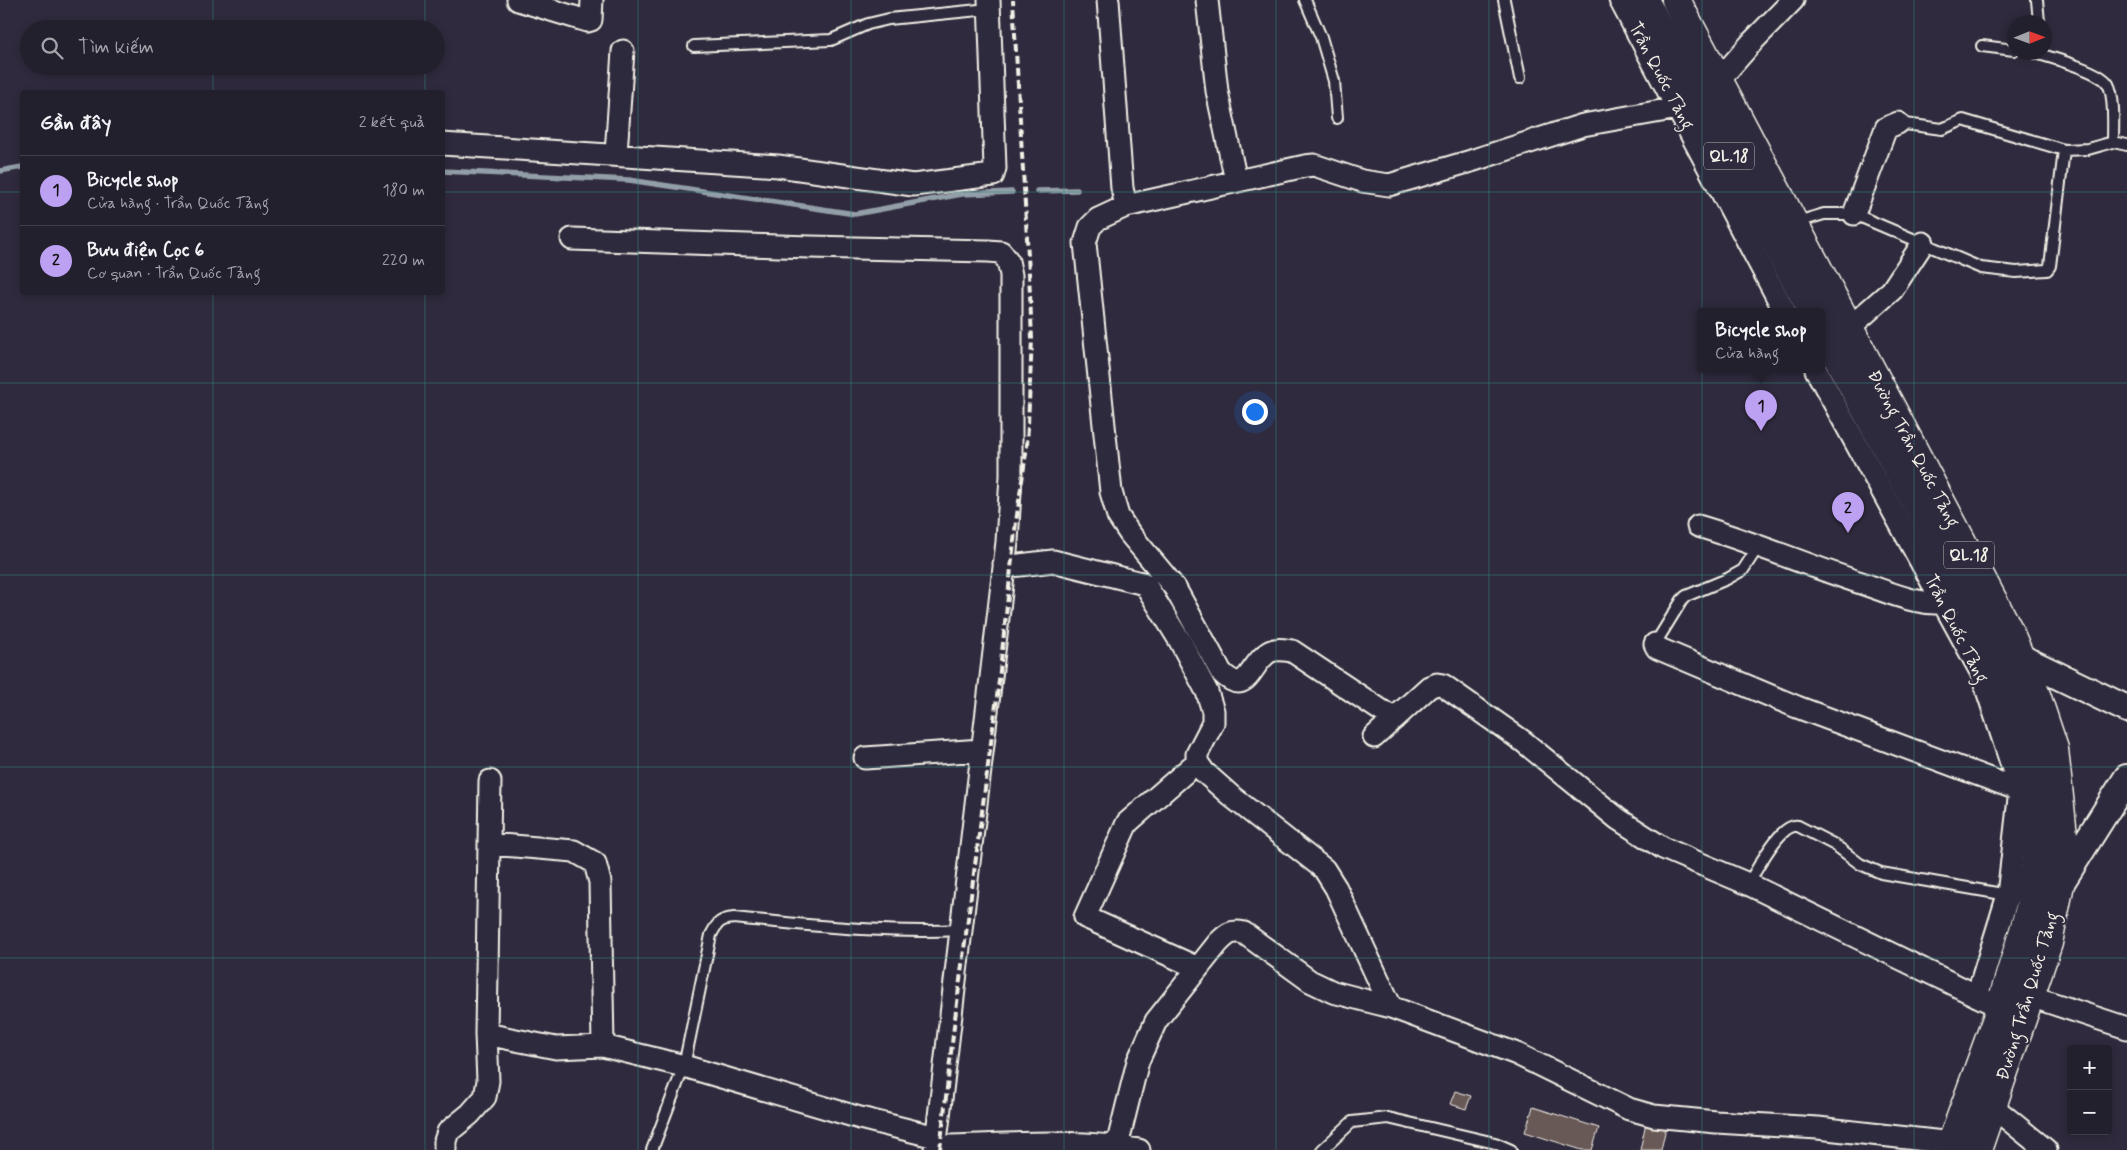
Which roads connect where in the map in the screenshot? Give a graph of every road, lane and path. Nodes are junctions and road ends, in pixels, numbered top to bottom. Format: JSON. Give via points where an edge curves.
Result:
{"nodes":[{"id":1,"x":518,"y":0,"type":"edge"},
{"id":2,"x":592,"y":0,"type":"edge"},
{"id":3,"x":1108,"y":0,"type":"edge"},
{"id":4,"x":1207,"y":0,"type":"edge"},
{"id":5,"x":1305,"y":0,"type":"edge"},
{"id":6,"x":1504,"y":0,"type":"edge"},
{"id":7,"x":1620,"y":0,"type":"edge"},
{"id":8,"x":1644,"y":0,"type":"edge"},
{"id":9,"x":1676,"y":0,"type":"edge"},
{"id":10,"x":1793,"y":0,"type":"edge"},
{"id":11,"x":2037,"y":0,"type":"edge"},
{"id":12,"x":989,"y":4,"type":"edge"},
{"id":13,"x":2038,"y":15,"type":"edge"},
{"id":14,"x":694,"y":46,"type":"dead end"},
{"id":15,"x":1982,"y":46,"type":"dead end"},
{"id":16,"x":2007,"y":49,"type":"edge"},
{"id":17,"x":623,"y":51,"type":"dead end"},
{"id":18,"x":2052,"y":57,"type":"edge"},
{"id":19,"x":1520,"y":78,"type":"dead end"},
{"id":20,"x":1718,"y":80,"type":"junction"},
{"id":21,"x":1678,"y":108,"type":"junction"},
{"id":22,"x":1337,"y":118,"type":"dead end"},
{"id":23,"x":1898,"y":123,"type":"joint"},
{"id":24,"x":2114,"y":142,"type":"junction"},
{"id":25,"x":445,"y":144,"type":"edge"},
{"id":26,"x":2127,"y":145,"type":"edge"},
{"id":27,"x":2064,"y":150,"type":"junction"},
{"id":28,"x":616,"y":154,"type":"junction"},
{"id":29,"x":1236,"y":182,"type":"junction"},
{"id":30,"x":1124,"y":198,"type":"junction"},
{"id":31,"x":1854,"y":214,"type":"junction"},
{"id":32,"x":1794,"y":223,"type":"junction"},
{"id":33,"x":572,"y":239,"type":"dead end"},
{"id":34,"x":1923,"y":243,"type":"junction"},
{"id":35,"x":1783,"y":308,"type":"edge"},
{"id":36,"x":1811,"y":308,"type":"edge"},
{"id":37,"x":1849,"y":328,"type":"junction"},
{"id":38,"x":1825,"y":333,"type":"edge"},
{"id":39,"x":1818,"y":373,"type":"edge"},
{"id":40,"x":1698,"y":526,"type":"dead end"},
{"id":41,"x":1758,"y":547,"type":"junction"},
{"id":42,"x":1004,"y":564,"type":"junction"},
{"id":43,"x":1969,"y":600,"type":"junction"},
{"id":44,"x":1942,"y":604,"type":"junction"},
{"id":45,"x":1655,"y":644,"type":"joint"},
{"id":46,"x":2020,"y":658,"type":"junction"},
{"id":47,"x":2127,"y":709,"type":"edge"},
{"id":48,"x":1394,"y":719,"type":"junction"},
{"id":49,"x":1374,"y":737,"type":"dead end"},
{"id":50,"x":982,"y":750,"type":"junction"},
{"id":51,"x":865,"y":758,"type":"dead end"},
{"id":52,"x":1196,"y":762,"type":"junction"},
{"id":53,"x":2127,"y":778,"type":"edge"},
{"id":54,"x":490,"y":781,"type":"dead end"},
{"id":55,"x":2039,"y":795,"type":"junction"},
{"id":56,"x":489,"y":844,"type":"junction"},
{"id":57,"x":1748,"y":884,"type":"junction"},
{"id":58,"x":2060,"y":884,"type":"junction"},
{"id":59,"x":2008,"y":895,"type":"junction"},
{"id":60,"x":961,"y":930,"type":"junction"},
{"id":61,"x":1198,"y":968,"type":"junction"},
{"id":62,"x":2030,"y":996,"type":"junction"},
{"id":63,"x":1989,"y":1002,"type":"junction"},
{"id":64,"x":1391,"y":1007,"type":"junction"},
{"id":65,"x":2127,"y":1028,"type":"edge"},
{"id":66,"x":486,"y":1034,"type":"junction"},
{"id":67,"x":602,"y":1046,"type":"junction"},
{"id":68,"x":684,"y":1066,"type":"junction"},
{"id":69,"x":1993,"y":1107,"type":"junction"},
{"id":70,"x":936,"y":1144,"type":"edge"},
{"id":71,"x":1117,"y":1146,"type":"junction"},
{"id":72,"x":1959,"y":1148,"type":"edge"},
{"id":73,"x":445,"y":1150,"type":"edge"},
{"id":74,"x":652,"y":1150,"type":"edge"},
{"id":75,"x":1139,"y":1150,"type":"edge"},
{"id":76,"x":1322,"y":1150,"type":"edge"},
{"id":77,"x":1511,"y":1150,"type":"edge"},
{"id":78,"x":2046,"y":1150,"type":"edge"}],
"edges":[{"from":1,"to":2,"type":"street","via":[[587,21],[592,17]]},
{"from":3,"to":30,"type":"street"},
{"from":4,"to":29,"type":"street","via":[[1217,91]]},
{"from":5,"to":22,"type":"lane","via":[[1321,37],[1334,81]]},
{"from":6,"to":19,"type":"lane"},
{"from":7,"to":21,"type":"street","name":"Trần Quốc Tảng"},
{"from":8,"to":36,"type":"highway","number":"QL.18"},
{"from":9,"to":20,"type":"highway","name":"Đường Trần Quốc Tảng","number":"QL.18"},
{"from":10,"to":20,"type":"street"},
{"from":11,"to":13,"type":"lane"},
{"from":12,"to":14,"type":"lane","via":[[889,18],[831,40]]},
{"from":12,"to":28,"type":"street","via":[[993,175],[913,185],[778,166]]},
{"from":15,"to":16,"type":"lane"},
{"from":17,"to":28,"type":"street"},
{"from":18,"to":24,"type":"lane","via":[[2107,82]]},
{"from":20,"to":32,"type":"highway","name":"Đường Trần Quốc Tảng","number":"QL.18"},
{"from":21,"to":29,"type":"street","via":[[1583,125],[1389,185],[1362,181],[1314,165]]},
{"from":21,"to":35,"type":"street","name":"Trần Quốc Tảng"},
{"from":23,"to":27,"type":"lane","via":[[1942,129],[1963,120]]},
{"from":23,"to":31,"type":"street","via":[[1886,128]]},
{"from":24,"to":26,"type":"lane"},
{"from":24,"to":27,"type":"lane","via":[[2088,149]]},
{"from":25,"to":28,"type":"street"},
{"from":27,"to":34,"type":"lane","via":[[2047,270],[2016,272],[1981,268]]},
{"from":29,"to":30,"type":"street"},
{"from":30,"to":48,"type":"street","via":[[1090,228],[1085,243],[1111,492],[1118,516],[1175,588],[1221,672],[1230,681],[1244,680],[1268,652],[1292,651]]},
{"from":31,"to":32,"type":"lane","via":[[1824,214]]},
{"from":31,"to":34,"type":"lane"},
{"from":32,"to":37,"type":"highway","name":"Đường Trần Quốc Tảng","number":"QL.18"},
{"from":33,"to":42,"type":"street","via":[[1001,252],[1012,275],[1011,476]]},
{"from":34,"to":37,"type":"street","via":[[1892,290]]},
{"from":37,"to":46,"type":"highway","name":"Đường Trần Quốc Tảng","number":"QL.18","via":[[2008,629]]},
{"from":38,"to":43,"type":"highway","name":"Đường Trần Quốc Tảng","number":"QL.18"},
{"from":39,"to":44,"type":"street","name":"Trần Quốc Tảng","via":[[1914,546]]},
{"from":40,"to":41,"type":"street"},
{"from":41,"to":44,"type":"street","via":[[1914,601]]},
{"from":41,"to":45,"type":"lane","via":[[1743,570],[1686,596]]},
{"from":42,"to":50,"type":"street"},
{"from":42,"to":52,"type":"street","via":[[1053,561],[1145,584],[1198,675],[1213,711],[1213,723]]},
{"from":43,"to":44,"type":"street"},
{"from":43,"to":55,"type":"highway","name":"Đường Trần Quốc Tảng","number":"QL.18","via":[[2003,664]]},
{"from":44,"to":55,"type":"street","name":"Trần Quốc Tảng","via":[[1981,672]]},
{"from":45,"to":55,"type":"street","via":[[1657,648],[1797,707]]},
{"from":46,"to":47,"type":"street"},
{"from":46,"to":55,"type":"highway","name":"Đường Trần Quốc Tảng","number":"QL.18","via":[[2054,749]]},
{"from":48,"to":49,"type":"street"},
{"from":48,"to":57,"type":"street","via":[[1429,687],[1444,685],[1524,742],[1625,824],[1663,848]]},
{"from":50,"to":51,"type":"street"},
{"from":50,"to":60,"type":"street"},
{"from":52,"to":61,"type":"street","via":[[1127,823],[1085,917]]},
{"from":52,"to":64,"type":"street","via":[[1231,796],[1324,869]]},
{"from":53,"to":58,"type":"street"},
{"from":54,"to":56,"type":"street"},
{"from":55,"to":58,"type":"highway","name":"Đường Trần Quốc Tảng","number":"QL.18","via":[[2063,835]]},
{"from":55,"to":59,"type":"street","name":"Trần Quốc Tảng"},
{"from":55,"to":63,"type":"highway","name":"Đường Trần Quốc Tảng","number":"QL.18","via":[[2030,908]]},
{"from":56,"to":66,"type":"street"},
{"from":56,"to":67,"type":"street","via":[[574,851],[595,863],[600,882]]},
{"from":57,"to":59,"type":"lane","via":[[1773,844],[1793,825],[1835,845],[1860,864],[1881,873]]},
{"from":57,"to":63,"type":"street"},
{"from":58,"to":62,"type":"highway","name":"Đường Trần Quốc Tảng","number":"QL.18","via":[[2048,943]]},
{"from":59,"to":63,"type":"street","name":"Trần Quốc Tảng"},
{"from":60,"to":68,"type":"lane","via":[[925,932],[724,919],[717,923],[711,935]]},
{"from":60,"to":70,"type":"street"},
{"from":61,"to":64,"type":"street","via":[[1228,933],[1235,931],[1244,933],[1310,981],[1333,992]]},
{"from":61,"to":71,"type":"street","via":[[1156,1021],[1138,1061]]},
{"from":62,"to":65,"type":"street"},
{"from":62,"to":69,"type":"highway","name":"Đường Trần Quốc Tảng","number":"QL.18"},
{"from":63,"to":72,"type":"highway","name":"Đường Trần Quốc Tảng","number":"QL.18"},
{"from":64,"to":72,"type":"street","via":[[1517,1054],[1629,1109],[1654,1116],[1818,1128]]},
{"from":66,"to":67,"type":"street","via":[[556,1048]]},
{"from":66,"to":73,"type":"street","via":[[488,1081],[485,1097],[448,1132]]},
{"from":67,"to":68,"type":"street"},
{"from":68,"to":70,"type":"street"},
{"from":68,"to":74,"type":"lane"},
{"from":69,"to":72,"type":"highway","name":"Đường Trần Quốc Tảng","number":"QL.18"},
{"from":69,"to":78,"type":"street"},
{"from":70,"to":71,"type":"street"},
{"from":71,"to":75,"type":"street"},
{"from":76,"to":77,"type":"lane","via":[[1352,1122],[1388,1118],[1495,1143]]}]}
